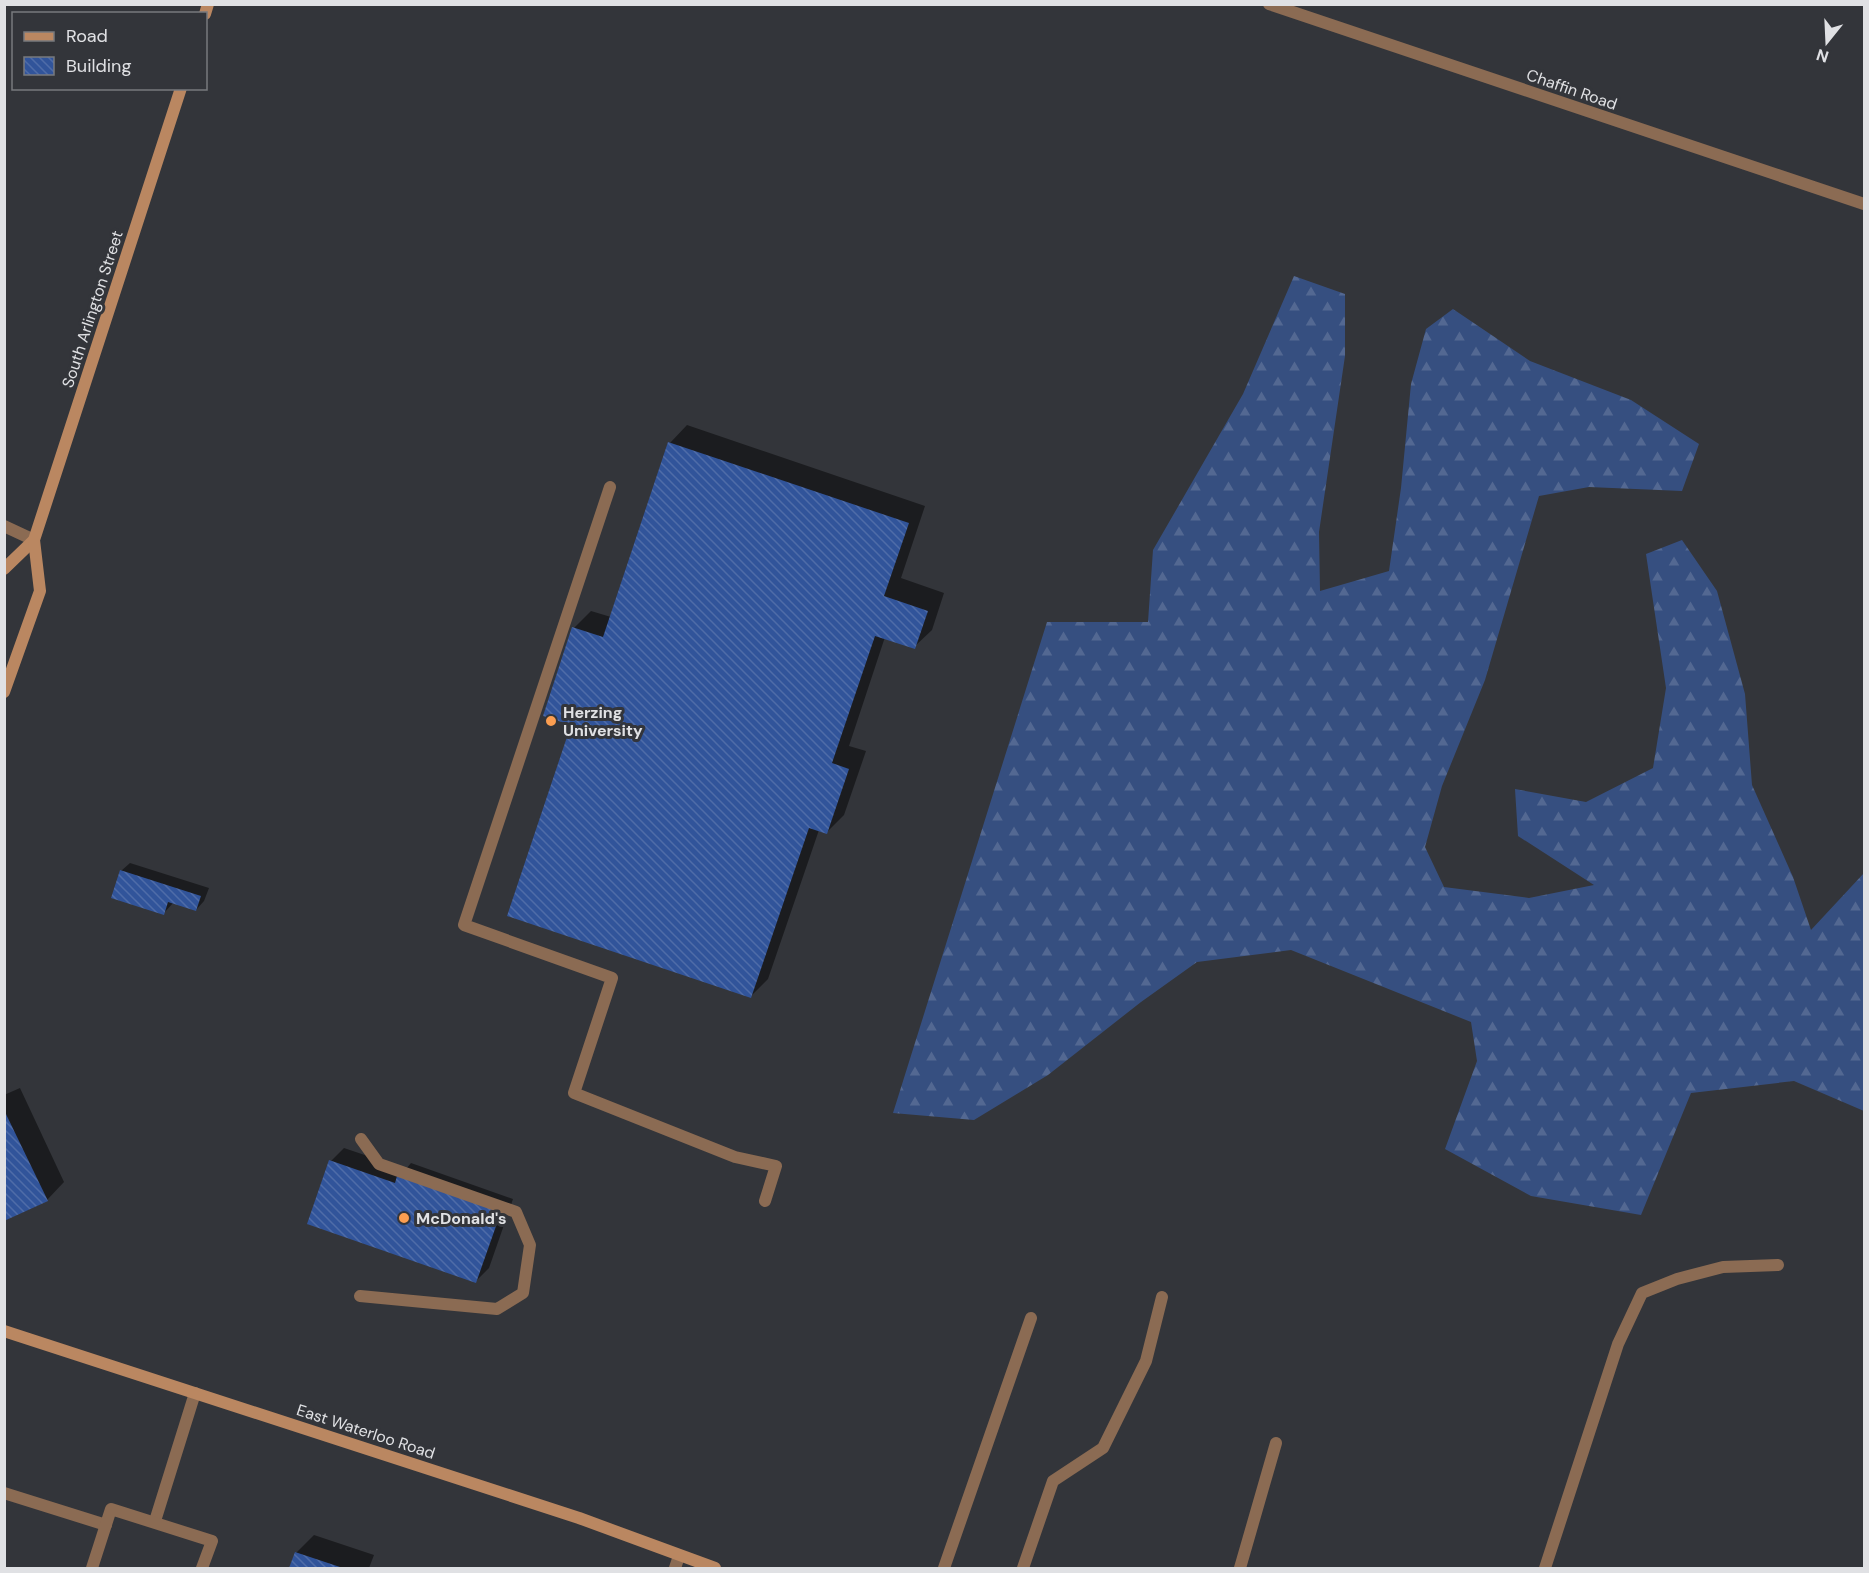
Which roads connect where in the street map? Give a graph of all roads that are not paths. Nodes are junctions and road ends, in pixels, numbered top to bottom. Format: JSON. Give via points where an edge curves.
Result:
{"nodes":[{"id":1,"x":1269,"y":4,"type":"edge"},
{"id":2,"x":180,"y":90,"type":"edge"},
{"id":3,"x":1864,"y":204,"type":"edge"},
{"id":4,"x":610,"y":487,"type":"dead end"},
{"id":5,"x":4,"y":526,"type":"edge"},
{"id":6,"x":34,"y":540,"type":"junction"},
{"id":7,"x":4,"y":569,"type":"edge"},
{"id":8,"x":4,"y":692,"type":"edge"},
{"id":9,"x":361,"y":1139,"type":"dead end"},
{"id":10,"x":765,"y":1201,"type":"dead end"},
{"id":11,"x":1778,"y":1265,"type":"dead end"},
{"id":12,"x":360,"y":1296,"type":"dead end"},
{"id":13,"x":1162,"y":1297,"type":"dead end"},
{"id":14,"x":1031,"y":1318,"type":"dead end"},
{"id":15,"x":4,"y":1330,"type":"edge"},
{"id":16,"x":195,"y":1393,"type":"junction"},
{"id":17,"x":1276,"y":1443,"type":"dead end"},
{"id":18,"x":4,"y":1492,"type":"edge"},
{"id":19,"x":155,"y":1521,"type":"junction"},
{"id":20,"x":106,"y":1526,"type":"junction"},
{"id":21,"x":679,"y":1556,"type":"junction"},
{"id":22,"x":92,"y":1569,"type":"edge"},
{"id":23,"x":202,"y":1569,"type":"edge"},
{"id":24,"x":675,"y":1569,"type":"edge"},
{"id":25,"x":715,"y":1569,"type":"edge"},
{"id":26,"x":944,"y":1569,"type":"edge"},
{"id":27,"x":1023,"y":1569,"type":"edge"},
{"id":28,"x":1240,"y":1569,"type":"edge"},
{"id":29,"x":1545,"y":1569,"type":"edge"}],
"edges":[{"from":1,"to":3,"type":"street","name":"Chaffin Road"},
{"from":2,"to":6,"type":"main road","name":"South Arlington Street"},
{"from":4,"to":10,"type":"street","via":[[465,925],[612,978],[574,1093],[735,1157],[777,1166]]},
{"from":5,"to":6,"type":"street"},
{"from":6,"to":7,"type":"main road","name":"South Arlington Street"},
{"from":6,"to":8,"type":"main road","name":"South Arlington Street","via":[[40,591]]},
{"from":9,"to":12,"type":"street","via":[[379,1164],[516,1212],[530,1245],[524,1293],[497,1309]]},
{"from":11,"to":29,"type":"street","via":[[1724,1268],[1677,1279],[1642,1293],[1618,1344]]},
{"from":13,"to":27,"type":"street","via":[[1146,1361],[1103,1448],[1053,1480]]},
{"from":14,"to":26,"type":"street"},
{"from":15,"to":16,"type":"main road","name":"East Waterloo Road"},
{"from":16,"to":19,"type":"street"},
{"from":16,"to":21,"type":"main road","name":"East Waterloo Road","via":[[579,1518]]},
{"from":17,"to":28,"type":"street"},
{"from":18,"to":20,"type":"street"},
{"from":19,"to":20,"type":"street","via":[[111,1509]]},
{"from":19,"to":23,"type":"street","via":[[212,1541]]},
{"from":20,"to":22,"type":"street"},
{"from":21,"to":24,"type":"street"},
{"from":21,"to":25,"type":"main road","name":"East Waterloo Road"}]}
